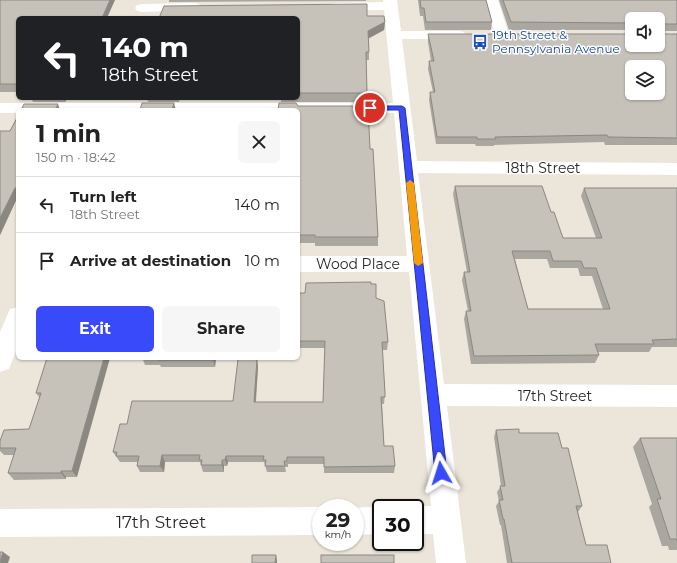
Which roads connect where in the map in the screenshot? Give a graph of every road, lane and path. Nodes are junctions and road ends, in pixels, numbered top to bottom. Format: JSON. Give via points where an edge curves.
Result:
{"nodes":[{"id":1,"x":491,"y":0,"type":"edge"},
{"id":2,"x":391,"y":3,"type":"edge"},
{"id":3,"x":204,"y":7,"type":"edge"},
{"id":4,"x":321,"y":7,"type":"edge"},
{"id":5,"x":141,"y":9,"type":"edge"},
{"id":6,"x":395,"y":35,"type":"junction"},
{"id":7,"x":471,"y":35,"type":"edge"},
{"id":8,"x":487,"y":35,"type":"edge"},
{"id":9,"x":502,"y":35,"type":"junction"},
{"id":10,"x":517,"y":35,"type":"edge"},
{"id":11,"x":101,"y":105,"type":"edge"},
{"id":12,"x":0,"y":108,"type":"edge"},
{"id":13,"x":402,"y":108,"type":"junction"},
{"id":14,"x":408,"y":167,"type":"junction"},
{"id":15,"x":677,"y":169,"type":"edge"},
{"id":16,"x":300,"y":264,"type":"edge"},
{"id":17,"x":419,"y":264,"type":"junction"},
{"id":18,"x":16,"y":321,"type":"edge"},
{"id":19,"x":0,"y":362,"type":"edge"},
{"id":20,"x":433,"y":395,"type":"junction"},
{"id":21,"x":677,"y":396,"type":"edge"},
{"id":22,"x":424,"y":520,"type":"edge"},
{"id":23,"x":446,"y":520,"type":"junction"},
{"id":24,"x":312,"y":521,"type":"edge"},
{"id":25,"x":0,"y":523,"type":"edge"},
{"id":26,"x":451,"y":563,"type":"edge"}],
"edges":[{"from":1,"to":9,"type":"street"},
{"from":2,"to":4,"type":"street"},
{"from":2,"to":6,"type":"street"},
{"from":3,"to":5,"type":"street"},
{"from":6,"to":7,"type":"street"},
{"from":6,"to":13,"type":"street"},
{"from":8,"to":9,"type":"street"},
{"from":9,"to":10,"type":"street"},
{"from":11,"to":12,"type":"street"},
{"from":11,"to":13,"type":"street"},
{"from":13,"to":14,"type":"street"},
{"from":14,"to":15,"type":"street","name":"18th Street"},
{"from":14,"to":17,"type":"street"},
{"from":16,"to":17,"type":"street","name":"Wood Place"},
{"from":17,"to":20,"type":"street"},
{"from":18,"to":19,"type":"street"},
{"from":20,"to":21,"type":"street","name":"17th Street"},
{"from":20,"to":23,"type":"street"},
{"from":22,"to":23,"type":"street"},
{"from":23,"to":26,"type":"street"},
{"from":24,"to":25,"type":"street","name":"17th Street"}]}
